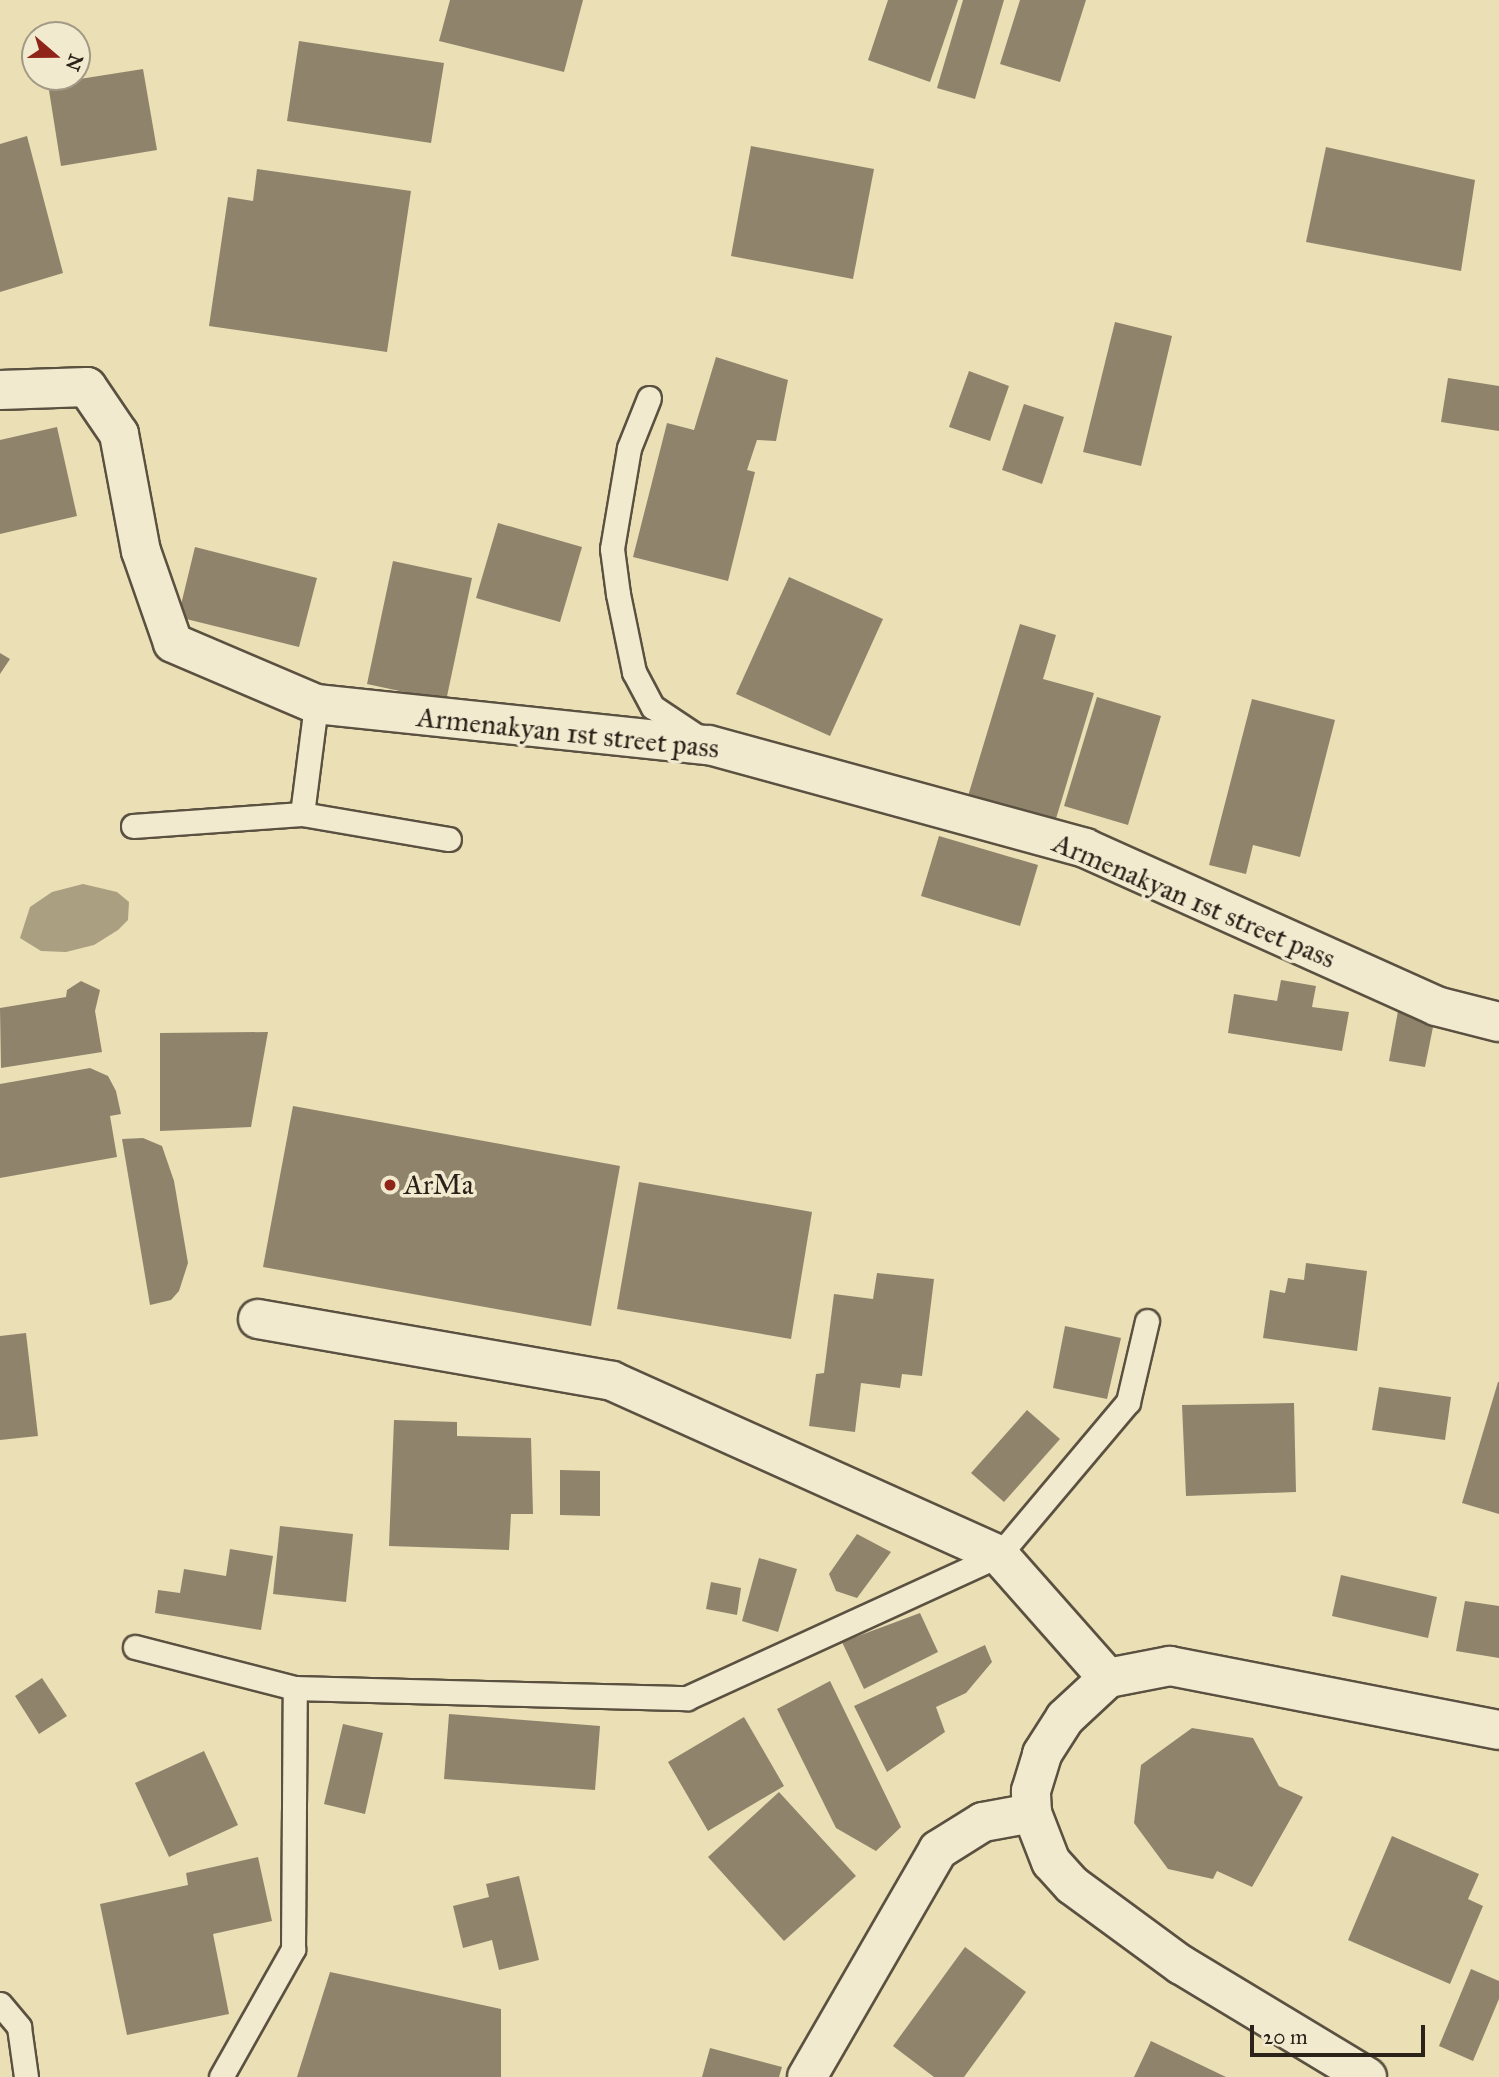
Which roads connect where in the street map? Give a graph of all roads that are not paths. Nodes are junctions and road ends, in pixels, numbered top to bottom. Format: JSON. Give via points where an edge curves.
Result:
{"nodes":[{"id":1,"x":0,"y":390,"type":"edge"},
{"id":2,"x":649,"y":398,"type":"dead end"},
{"id":3,"x":316,"y":704,"type":"junction"},
{"id":4,"x":709,"y":745,"type":"junction"},
{"id":5,"x":302,"y":814,"type":"junction"},
{"id":6,"x":133,"y":826,"type":"dead end"},
{"id":7,"x":449,"y":839,"type":"dead end"},
{"id":8,"x":1499,"y":1022,"type":"edge"},
{"id":9,"x":258,"y":1320,"type":"dead end"},
{"id":10,"x":1147,"y":1321,"type":"dead end"},
{"id":11,"x":999,"y":1555,"type":"junction"},
{"id":12,"x":135,"y":1647,"type":"dead end"},
{"id":13,"x":1108,"y":1678,"type":"junction"},
{"id":14,"x":295,"y":1688,"type":"junction"},
{"id":15,"x":1499,"y":1730,"type":"edge"},
{"id":16,"x":1032,"y":1813,"type":"junction"},
{"id":17,"x":0,"y":2004,"type":"edge"},
{"id":18,"x":26,"y":2077,"type":"edge"},
{"id":19,"x":221,"y":2077,"type":"edge"},
{"id":20,"x":807,"y":2077,"type":"edge"},
{"id":21,"x":1367,"y":2077,"type":"edge"}],
"edges":[{"from":1,"to":3,"type":"street","name":"Armenakyan 1st street pass","via":[[87,387],[119,434],[141,551],[173,643]]},
{"from":2,"to":4,"type":"lane","via":[[629,448],[612,550],[618,594],[634,672],[653,707]]},
{"from":3,"to":4,"type":"street","name":"Armenakyan 1st street pass"},
{"from":3,"to":5,"type":"lane"},
{"from":4,"to":8,"type":"street","name":"Armenakyan 1st street pass","via":[[1085,848],[1436,1006]]},
{"from":5,"to":6,"type":"lane"},
{"from":5,"to":7,"type":"lane"},
{"from":9,"to":11,"type":"street","via":[[612,1381]]},
{"from":10,"to":11,"type":"lane","via":[[1128,1402]]},
{"from":11,"to":13,"type":"street"},
{"from":11,"to":14,"type":"lane","via":[[687,1698]]},
{"from":12,"to":14,"type":"lane"},
{"from":13,"to":15,"type":"street","via":[[1170,1666]]},
{"from":13,"to":16,"type":"street","via":[[1065,1718],[1047,1745],[1031,1791]]},
{"from":14,"to":19,"type":"lane","via":[[293,1949]]},
{"from":16,"to":20,"type":"street","via":[[983,1822],[938,1850]]},
{"from":16,"to":21,"type":"street","via":[[1057,1870],[1101,1911]]},
{"from":17,"to":18,"type":"lane","via":[[19,2027]]}]}
